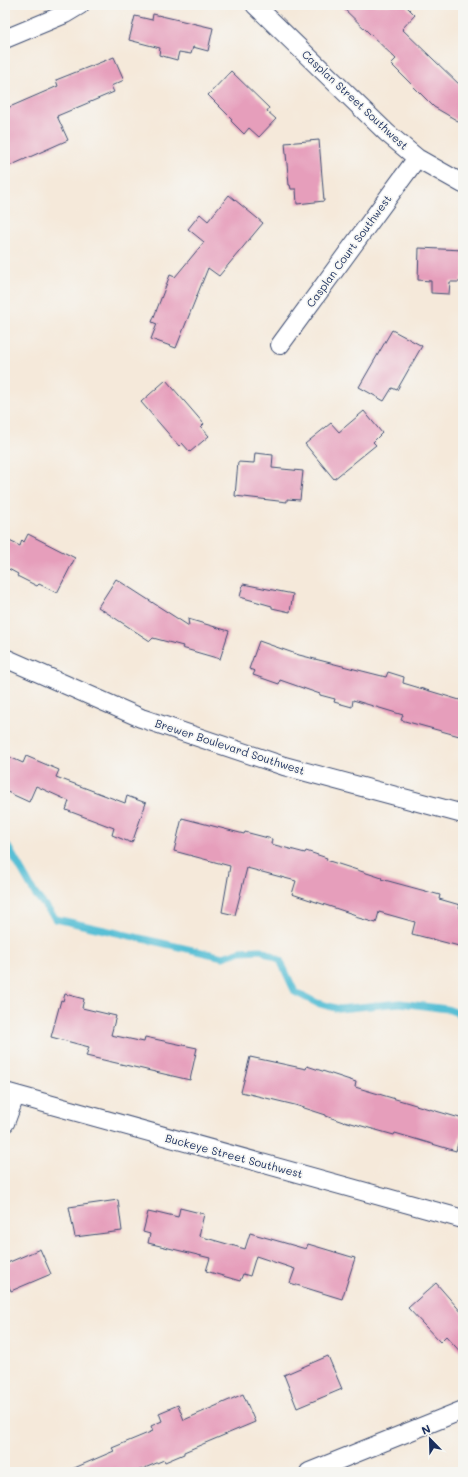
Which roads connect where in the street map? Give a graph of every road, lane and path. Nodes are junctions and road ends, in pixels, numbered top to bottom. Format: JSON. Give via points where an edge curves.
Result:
{"nodes":[{"id":1,"x":80,"y":5,"type":"edge"},
{"id":2,"x":255,"y":5,"type":"edge"},
{"id":3,"x":5,"y":38,"type":"edge"},
{"id":4,"x":417,"y":158,"type":"junction"},
{"id":5,"x":463,"y":184,"type":"edge"},
{"id":6,"x":280,"y":345,"type":"dead end"},
{"id":7,"x":5,"y":658,"type":"edge"},
{"id":8,"x":463,"y":814,"type":"edge"},
{"id":9,"x":10,"y":1094,"type":"edge"},
{"id":10,"x":5,"y":1123,"type":"edge"},
{"id":11,"x":463,"y":1219,"type":"edge"},
{"id":12,"x":463,"y":1410,"type":"edge"},
{"id":13,"x":309,"y":1472,"type":"edge"}],
"edges":[{"from":1,"to":3,"type":"street","via":[[65,14]]},
{"from":2,"to":4,"type":"street","name":"Casplan Street Southwest","via":[[387,133]]},
{"from":4,"to":5,"type":"street","name":"Casplan Street Southwest"},
{"from":4,"to":6,"type":"street","name":"Casplan Court Southwest"},
{"from":7,"to":8,"type":"street","name":"Brewer Boulevard Southwest","via":[[141,718],[284,766]]},
{"from":9,"to":10,"type":"street"},
{"from":9,"to":11,"type":"street","name":"Buckeye Street Southwest"},
{"from":12,"to":13,"type":"street"}]}
